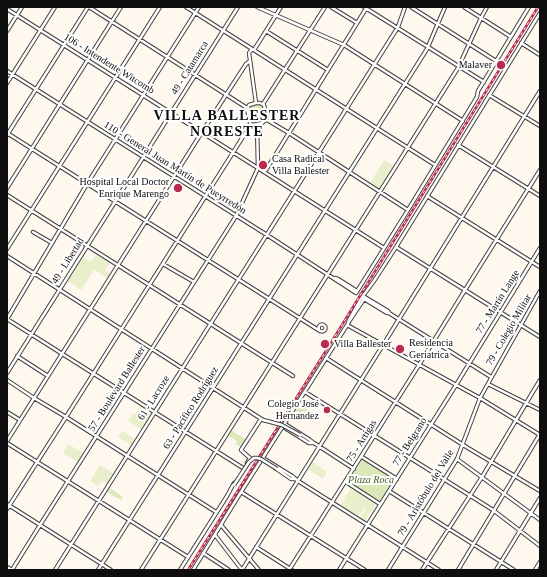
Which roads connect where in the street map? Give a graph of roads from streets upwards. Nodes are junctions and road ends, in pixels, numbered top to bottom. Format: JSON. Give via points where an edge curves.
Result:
{"nodes":[{"id":1,"x":22,"y":7,"type":"edge"},
{"id":2,"x":55,"y":7,"type":"edge"},
{"id":3,"x":88,"y":7,"type":"edge"},
{"id":4,"x":121,"y":7,"type":"edge"},
{"id":5,"x":160,"y":7,"type":"edge"},
{"id":6,"x":186,"y":7,"type":"edge"},
{"id":7,"x":198,"y":7,"type":"edge"},
{"id":8,"x":238,"y":7,"type":"edge"},
{"id":9,"x":257,"y":7,"type":"edge"},
{"id":10,"x":281,"y":7,"type":"edge"},
{"id":11,"x":325,"y":7,"type":"edge"},
{"id":12,"x":331,"y":7,"type":"edge"},
{"id":13,"x":366,"y":7,"type":"edge"},
{"id":14,"x":405,"y":7,"type":"edge"},
{"id":15,"x":411,"y":7,"type":"edge"},
{"id":16,"x":445,"y":7,"type":"edge"},
{"id":17,"x":464,"y":7,"type":"edge"},
{"id":18,"x":487,"y":7,"type":"edge"},
{"id":19,"x":529,"y":7,"type":"edge"},
{"id":20,"x":7,"y":9,"type":"edge"},
{"id":21,"x":195,"y":12,"type":"junction"},
{"id":22,"x":540,"y":13,"type":"edge"},
{"id":23,"x":17,"y":15,"type":"junction"},
{"id":24,"x":276,"y":15,"type":"junction"},
{"id":25,"x":481,"y":18,"type":"junction"},
{"id":26,"x":112,"y":22,"type":"junction"},
{"id":27,"x":357,"y":23,"type":"junction"},
{"id":28,"x":438,"y":24,"type":"junction"},
{"id":29,"x":398,"y":27,"type":"junction"},
{"id":30,"x":41,"y":30,"type":"junction"},
{"id":31,"x":223,"y":30,"type":"junction"},
{"id":32,"x":310,"y":30,"type":"junction"},
{"id":33,"x":7,"y":31,"type":"edge"},
{"id":34,"x":266,"y":31,"type":"junction"},
{"id":35,"x":511,"y":37,"type":"junction"},
{"id":36,"x":140,"y":40,"type":"junction"},
{"id":37,"x":469,"y":44,"type":"junction"},
{"id":38,"x":521,"y":44,"type":"junction"},
{"id":39,"x":64,"y":45,"type":"junction"},
{"id":40,"x":344,"y":45,"type":"junction"},
{"id":41,"x":428,"y":47,"type":"junction"},
{"id":42,"x":253,"y":49,"type":"junction"},
{"id":43,"x":297,"y":50,"type":"junction"},
{"id":44,"x":540,"y":55,"type":"edge"},
{"id":45,"x":167,"y":57,"type":"junction"},
{"id":46,"x":88,"y":60,"type":"junction"},
{"id":47,"x":250,"y":61,"type":"junction"},
{"id":48,"x":496,"y":61,"type":"junction"},
{"id":49,"x":374,"y":65,"type":"junction"},
{"id":50,"x":460,"y":66,"type":"junction"},
{"id":51,"x":285,"y":70,"type":"junction"},
{"id":52,"x":328,"y":70,"type":"junction"},
{"id":53,"x":7,"y":71,"type":"edge"},
{"id":54,"x":12,"y":74,"type":"junction"},
{"id":55,"x":195,"y":75,"type":"junction"},
{"id":56,"x":115,"y":78,"type":"junction"},
{"id":57,"x":484,"y":82,"type":"junction"},
{"id":58,"x":7,"y":83,"type":"edge"},
{"id":59,"x":405,"y":84,"type":"junction"},
{"id":60,"x":36,"y":89,"type":"junction"},
{"id":61,"x":316,"y":89,"type":"junction"},
{"id":62,"x":540,"y":91,"type":"edge"},
{"id":63,"x":143,"y":95,"type":"junction"},
{"id":64,"x":226,"y":95,"type":"junction"},
{"id":65,"x":489,"y":95,"type":"junction"},
{"id":66,"x":256,"y":103,"type":"junction"},
{"id":67,"x":60,"y":104,"type":"junction"},
{"id":68,"x":263,"y":104,"type":"junction"},
{"id":69,"x":436,"y":104,"type":"junction"},
{"id":70,"x":247,"y":108,"type":"junction"},
{"id":71,"x":346,"y":109,"type":"junction"},
{"id":72,"x":171,"y":113,"type":"junction"},
{"id":73,"x":524,"y":116,"type":"junction"},
{"id":74,"x":267,"y":120,"type":"junction"},
{"id":75,"x":463,"y":121,"type":"junction"},
{"id":76,"x":87,"y":122,"type":"junction"},
{"id":77,"x":251,"y":124,"type":"junction"},
{"id":78,"x":257,"y":125,"type":"junction"},
{"id":79,"x":540,"y":126,"type":"edge"},
{"id":80,"x":377,"y":128,"type":"junction"},
{"id":81,"x":202,"y":132,"type":"junction"},
{"id":82,"x":289,"y":133,"type":"junction"},
{"id":83,"x":7,"y":134,"type":"edge"},
{"id":84,"x":114,"y":140,"type":"junction"},
{"id":85,"x":458,"y":145,"type":"junction"},
{"id":86,"x":408,"y":148,"type":"junction"},
{"id":87,"x":32,"y":149,"type":"junction"},
{"id":88,"x":233,"y":152,"type":"junction"},
{"id":89,"x":319,"y":153,"type":"junction"},
{"id":90,"x":143,"y":157,"type":"junction"},
{"id":91,"x":436,"y":164,"type":"junction"},
{"id":92,"x":59,"y":166,"type":"junction"},
{"id":93,"x":493,"y":167,"type":"junction"},
{"id":94,"x":258,"y":168,"type":"junction"},
{"id":95,"x":540,"y":170,"type":"edge"},
{"id":96,"x":263,"y":171,"type":"junction"},
{"id":97,"x":350,"y":172,"type":"junction"},
{"id":98,"x":174,"y":177,"type":"junction"},
{"id":99,"x":87,"y":184,"type":"junction"},
{"id":100,"x":7,"y":188,"type":"edge"},
{"id":101,"x":528,"y":188,"type":"junction"},
{"id":102,"x":294,"y":192,"type":"junction"},
{"id":103,"x":381,"y":192,"type":"junction"},
{"id":104,"x":7,"y":195,"type":"edge"},
{"id":105,"x":205,"y":196,"type":"junction"},
{"id":106,"x":427,"y":196,"type":"junction"},
{"id":107,"x":540,"y":196,"type":"edge"},
{"id":108,"x":115,"y":202,"type":"junction"},
{"id":109,"x":31,"y":210,"type":"junction"},
{"id":110,"x":326,"y":210,"type":"junction"},
{"id":111,"x":408,"y":210,"type":"junction"},
{"id":112,"x":236,"y":216,"type":"junction"},
{"id":113,"x":461,"y":217,"type":"junction"},
{"id":114,"x":146,"y":221,"type":"junction"},
{"id":115,"x":60,"y":229,"type":"junction"},
{"id":116,"x":356,"y":230,"type":"junction"},
{"id":117,"x":33,"y":232,"type":"dead end"},
{"id":118,"x":267,"y":235,"type":"junction"},
{"id":119,"x":496,"y":240,"type":"junction"},
{"id":120,"x":177,"y":241,"type":"junction"},
{"id":121,"x":52,"y":243,"type":"junction"},
{"id":122,"x":87,"y":246,"type":"junction"},
{"id":123,"x":396,"y":247,"type":"junction"},
{"id":124,"x":384,"y":248,"type":"junction"},
{"id":125,"x":540,"y":248,"type":"edge"},
{"id":126,"x":7,"y":249,"type":"edge"},
{"id":127,"x":298,"y":255,"type":"junction"},
{"id":128,"x":7,"y":256,"type":"edge"},
{"id":129,"x":208,"y":260,"type":"junction"},
{"id":130,"x":377,"y":261,"type":"junction"},
{"id":131,"x":532,"y":261,"type":"junction"},
{"id":132,"x":163,"y":264,"type":"junction"},
{"id":133,"x":118,"y":265,"type":"junction"},
{"id":134,"x":540,"y":267,"type":"edge"},
{"id":135,"x":430,"y":268,"type":"junction"},
{"id":136,"x":34,"y":273,"type":"junction"},
{"id":137,"x":328,"y":274,"type":"junction"},
{"id":138,"x":369,"y":274,"type":"dead end"},
{"id":139,"x":239,"y":280,"type":"junction"},
{"id":140,"x":194,"y":282,"type":"junction"},
{"id":141,"x":149,"y":285,"type":"junction"},
{"id":142,"x":60,"y":290,"type":"junction"},
{"id":143,"x":465,"y":290,"type":"junction"},
{"id":144,"x":540,"y":291,"type":"edge"},
{"id":145,"x":363,"y":297,"type":"junction"},
{"id":146,"x":270,"y":299,"type":"junction"},
{"id":147,"x":536,"y":299,"type":"junction"},
{"id":148,"x":540,"y":302,"type":"edge"},
{"id":149,"x":180,"y":305,"type":"junction"},
{"id":150,"x":90,"y":310,"type":"junction"},
{"id":151,"x":500,"y":312,"type":"junction"},
{"id":152,"x":351,"y":318,"type":"dead end"},
{"id":153,"x":7,"y":319,"type":"edge"},
{"id":154,"x":300,"y":319,"type":"junction"},
{"id":155,"x":399,"y":319,"type":"junction"},
{"id":156,"x":211,"y":324,"type":"junction"},
{"id":157,"x":348,"y":324,"type":"junction"},
{"id":158,"x":521,"y":325,"type":"junction"},
{"id":159,"x":121,"y":329,"type":"junction"},
{"id":160,"x":318,"y":329,"type":"dead end"},
{"id":161,"x":31,"y":334,"type":"junction"},
{"id":162,"x":540,"y":337,"type":"edge"},
{"id":163,"x":434,"y":341,"type":"junction"},
{"id":164,"x":242,"y":344,"type":"junction"},
{"id":165,"x":383,"y":345,"type":"junction"},
{"id":166,"x":152,"y":349,"type":"junction"},
{"id":167,"x":62,"y":354,"type":"junction"},
{"id":168,"x":17,"y":356,"type":"junction"},
{"id":169,"x":326,"y":358,"type":"junction"},
{"id":170,"x":272,"y":363,"type":"junction"},
{"id":171,"x":469,"y":363,"type":"junction"},
{"id":172,"x":419,"y":365,"type":"junction"},
{"id":173,"x":183,"y":368,"type":"junction"},
{"id":174,"x":7,"y":373,"type":"edge"},
{"id":175,"x":93,"y":374,"type":"junction"},
{"id":176,"x":48,"y":376,"type":"junction"},
{"id":177,"x":293,"y":376,"type":"dead end"},
{"id":178,"x":491,"y":377,"type":"junction"},
{"id":179,"x":7,"y":380,"type":"edge"},
{"id":180,"x":361,"y":380,"type":"junction"},
{"id":181,"x":540,"y":380,"type":"edge"},
{"id":182,"x":488,"y":384,"type":"junction"},
{"id":183,"x":456,"y":385,"type":"junction"},
{"id":184,"x":213,"y":388,"type":"junction"},
{"id":185,"x":305,"y":392,"type":"junction"},
{"id":186,"x":124,"y":393,"type":"junction"},
{"id":187,"x":34,"y":398,"type":"junction"},
{"id":188,"x":480,"y":398,"type":"junction"},
{"id":189,"x":396,"y":402,"type":"junction"},
{"id":190,"x":526,"y":403,"type":"junction"},
{"id":191,"x":244,"y":407,"type":"junction"},
{"id":192,"x":540,"y":410,"type":"edge"},
{"id":193,"x":7,"y":412,"type":"edge"},
{"id":194,"x":155,"y":412,"type":"junction"},
{"id":195,"x":340,"y":413,"type":"junction"},
{"id":196,"x":66,"y":417,"type":"junction"},
{"id":197,"x":262,"y":419,"type":"junction"},
{"id":198,"x":20,"y":420,"type":"junction"},
{"id":199,"x":515,"y":420,"type":"junction"},
{"id":200,"x":431,"y":424,"type":"junction"},
{"id":201,"x":284,"y":425,"type":"junction"},
{"id":202,"x":186,"y":432,"type":"junction"},
{"id":203,"x":540,"y":434,"type":"edge"},
{"id":204,"x":375,"y":435,"type":"junction"},
{"id":205,"x":96,"y":437,"type":"junction"},
{"id":206,"x":7,"y":442,"type":"edge"},
{"id":207,"x":314,"y":444,"type":"junction"},
{"id":208,"x":463,"y":444,"type":"junction"},
{"id":209,"x":319,"y":447,"type":"junction"},
{"id":210,"x":216,"y":451,"type":"junction"},
{"id":211,"x":127,"y":456,"type":"junction"},
{"id":212,"x":362,"y":457,"type":"junction"},
{"id":213,"x":410,"y":457,"type":"junction"},
{"id":214,"x":262,"y":459,"type":"junction"},
{"id":215,"x":458,"y":459,"type":"junction"},
{"id":216,"x":37,"y":462,"type":"junction"},
{"id":217,"x":490,"y":462,"type":"junction"},
{"id":218,"x":243,"y":468,"type":"junction"},
{"id":219,"x":354,"y":469,"type":"junction"},
{"id":220,"x":158,"y":476,"type":"junction"},
{"id":221,"x":515,"y":476,"type":"junction"},
{"id":222,"x":482,"y":477,"type":"junction"},
{"id":223,"x":397,"y":479,"type":"junction"},
{"id":224,"x":296,"y":480,"type":"junction"},
{"id":225,"x":444,"y":480,"type":"junction"},
{"id":226,"x":68,"y":481,"type":"junction"},
{"id":227,"x":346,"y":482,"type":"junction"},
{"id":228,"x":389,"y":491,"type":"junction"},
{"id":229,"x":540,"y":491,"type":"edge"},
{"id":230,"x":241,"y":492,"type":"junction"},
{"id":231,"x":504,"y":493,"type":"junction"},
{"id":232,"x":188,"y":495,"type":"junction"},
{"id":233,"x":470,"y":495,"type":"junction"},
{"id":234,"x":227,"y":496,"type":"junction"},
{"id":235,"x":540,"y":498,"type":"edge"},
{"id":236,"x":99,"y":501,"type":"junction"},
{"id":237,"x":332,"y":503,"type":"junction"},
{"id":238,"x":380,"y":504,"type":"junction"},
{"id":239,"x":8,"y":506,"type":"edge"},
{"id":240,"x":493,"y":510,"type":"junction"},
{"id":241,"x":216,"y":512,"type":"junction"},
{"id":242,"x":424,"y":513,"type":"junction"},
{"id":243,"x":530,"y":513,"type":"junction"},
{"id":244,"x":277,"y":514,"type":"junction"},
{"id":245,"x":130,"y":520,"type":"junction"},
{"id":246,"x":540,"y":520,"type":"edge"},
{"id":247,"x":40,"y":525,"type":"junction"},
{"id":248,"x":221,"y":525,"type":"junction"},
{"id":249,"x":367,"y":525,"type":"junction"},
{"id":250,"x":448,"y":528,"type":"junction"},
{"id":251,"x":520,"y":531,"type":"junction"},
{"id":252,"x":215,"y":535,"type":"junction"},
{"id":253,"x":312,"y":536,"type":"junction"},
{"id":254,"x":160,"y":539,"type":"junction"},
{"id":255,"x":473,"y":544,"type":"junction"},
{"id":256,"x":71,"y":545,"type":"junction"},
{"id":257,"x":540,"y":546,"type":"edge"},
{"id":258,"x":256,"y":547,"type":"junction"},
{"id":259,"x":402,"y":547,"type":"junction"},
{"id":260,"x":203,"y":554,"type":"junction"},
{"id":261,"x":188,"y":557,"type":"junction"},
{"id":262,"x":249,"y":558,"type":"junction"},
{"id":263,"x":347,"y":558,"type":"junction"},
{"id":264,"x":427,"y":562,"type":"junction"},
{"id":265,"x":501,"y":562,"type":"junction"},
{"id":266,"x":540,"y":562,"type":"edge"},
{"id":267,"x":102,"y":564,"type":"junction"},
{"id":268,"x":7,"y":567,"type":"edge"},
{"id":269,"x":12,"y":570,"type":"edge"},
{"id":270,"x":55,"y":570,"type":"edge"},
{"id":271,"x":98,"y":570,"type":"edge"},
{"id":272,"x":111,"y":570,"type":"edge"},
{"id":273,"x":141,"y":570,"type":"edge"},
{"id":274,"x":180,"y":570,"type":"edge"},
{"id":275,"x":193,"y":570,"type":"edge"},
{"id":276,"x":229,"y":570,"type":"edge"},
{"id":277,"x":242,"y":570,"type":"edge"},
{"id":278,"x":259,"y":570,"type":"edge"},
{"id":279,"x":291,"y":570,"type":"edge"},
{"id":280,"x":339,"y":570,"type":"edge"},
{"id":281,"x":365,"y":570,"type":"edge"},
{"id":282,"x":388,"y":570,"type":"edge"},
{"id":283,"x":422,"y":570,"type":"edge"},
{"id":284,"x":439,"y":570,"type":"edge"},
{"id":285,"x":458,"y":570,"type":"edge"},
{"id":286,"x":496,"y":570,"type":"edge"},
{"id":287,"x":514,"y":570,"type":"edge"},
{"id":288,"x":535,"y":570,"type":"edge"}],
"edges":[{"from":1,"to":23,"type":"street"},
{"from":2,"to":30,"type":"street"},
{"from":3,"to":26,"type":"street"},
{"from":3,"to":39,"type":"street"},
{"from":4,"to":26,"type":"street"},
{"from":5,"to":36,"type":"street"},
{"from":6,"to":21,"type":"street"},
{"from":7,"to":21,"type":"street"},
{"from":8,"to":31,"type":"street","name":"49 - Catamarca"},
{"from":9,"to":24,"type":"street"},
{"from":10,"to":24,"type":"street"},
{"from":11,"to":32,"type":"street"},
{"from":12,"to":27,"type":"street"},
{"from":13,"to":27,"type":"street"},
{"from":13,"to":29,"type":"street"},
{"from":14,"to":29,"type":"street","name":"61 - Lacroze"},
{"from":15,"to":28,"type":"street"},
{"from":16,"to":28,"type":"street","name":"63 - Pacífico Rodríguez"},
{"from":17,"to":25,"type":"street"},
{"from":18,"to":25,"type":"street"},
{"from":19,"to":35,"type":"street"},
{"from":20,"to":23,"type":"street","name":"106 - Intendente Witcomb"},
{"from":21,"to":31,"type":"street"},
{"from":21,"to":45,"type":"street"},
{"from":22,"to":38,"type":"street"},
{"from":23,"to":30,"type":"street","name":"106 - Intendente Witcomb"},
{"from":23,"to":33,"type":"street"},
{"from":24,"to":32,"type":"street"},
{"from":24,"to":34,"type":"street"},
{"from":25,"to":35,"type":"street"},
{"from":25,"to":37,"type":"street"},
{"from":26,"to":36,"type":"street"},
{"from":26,"to":46,"type":"street"},
{"from":27,"to":40,"type":"street"},
{"from":28,"to":37,"type":"street"},
{"from":28,"to":41,"type":"street","name":"63 - Pacífico Rodríguez"},
{"from":29,"to":41,"type":"street"},
{"from":29,"to":49,"type":"street","name":"61 - Lacroze"},
{"from":30,"to":39,"type":"street","name":"106 - Intendente Witcomb"},
{"from":30,"to":54,"type":"street"},
{"from":31,"to":42,"type":"street"},
{"from":31,"to":55,"type":"street","name":"49 - Catamarca"},
{"from":32,"to":40,"type":"street"},
{"from":32,"to":43,"type":"street"},
{"from":34,"to":42,"type":"street"},
{"from":34,"to":43,"type":"street"},
{"from":35,"to":48,"type":"street"},
{"from":36,"to":45,"type":"street"},
{"from":36,"to":56,"type":"street"},
{"from":37,"to":48,"type":"street"},
{"from":37,"to":50,"type":"street"},
{"from":38,"to":44,"type":"street"},
{"from":38,"to":65,"type":"street"},
{"from":39,"to":46,"type":"street","name":"106 - Intendente Witcomb"},
{"from":39,"to":60,"type":"street"},
{"from":40,"to":49,"type":"street"},
{"from":40,"to":52,"type":"street"},
{"from":41,"to":50,"type":"street"},
{"from":41,"to":59,"type":"street","name":"63 - Pacífico Rodríguez"},
{"from":42,"to":47,"type":"street","via":[[249,53]]},
{"from":42,"to":51,"type":"street"},
{"from":43,"to":51,"type":"street"},
{"from":43,"to":52,"type":"street"},
{"from":45,"to":55,"type":"street"},
{"from":45,"to":63,"type":"street"},
{"from":46,"to":56,"type":"street","name":"106 - Intendente Witcomb"},
{"from":46,"to":67,"type":"street"},
{"from":47,"to":64,"type":"street"},
{"from":47,"to":66,"type":"street"},
{"from":48,"to":57,"type":"street"},
{"from":49,"to":59,"type":"street"},
{"from":49,"to":71,"type":"street","name":"61 - Lacroze"},
{"from":50,"to":57,"type":"street"},
{"from":50,"to":69,"type":"street"},
{"from":51,"to":61,"type":"street"},
{"from":51,"to":68,"type":"street"},
{"from":52,"to":61,"type":"street"},
{"from":53,"to":54,"type":"street","name":"110 - General Juan Martín de Pueyrredón"},
{"from":54,"to":58,"type":"street"},
{"from":54,"to":60,"type":"street","name":"110 - General Juan Martín de Pueyrredón"},
{"from":55,"to":64,"type":"street"},
{"from":55,"to":72,"type":"street","name":"49 - Catamarca"},
{"from":56,"to":63,"type":"street","name":"106 - Intendente Witcomb"},
{"from":56,"to":76,"type":"street"},
{"from":57,"to":75,"type":"street"},
{"from":59,"to":69,"type":"street"},
{"from":59,"to":80,"type":"street","name":"63 - Pacífico Rodríguez"},
{"from":60,"to":67,"type":"street","name":"110 - General Juan Martín de Pueyrredón"},
{"from":60,"to":83,"type":"street"},
{"from":61,"to":71,"type":"street"},
{"from":61,"to":82,"type":"street"},
{"from":62,"to":73,"type":"street"},
{"from":63,"to":72,"type":"street","name":"106 - Intendente Witcomb"},
{"from":63,"to":84,"type":"street"},
{"from":64,"to":70,"type":"street"},
{"from":64,"to":81,"type":"street"},
{"from":65,"to":73,"type":"street"},
{"from":65,"to":85,"type":"street"},
{"from":66,"to":68,"type":"street"},
{"from":66,"to":70,"type":"street"},
{"from":67,"to":76,"type":"street","name":"110 - General Juan Martín de Pueyrredón"},
{"from":67,"to":87,"type":"street"},
{"from":68,"to":74,"type":"street"},
{"from":69,"to":75,"type":"street"},
{"from":69,"to":86,"type":"street"},
{"from":70,"to":77,"type":"street"},
{"from":71,"to":80,"type":"street"},
{"from":71,"to":89,"type":"street","name":"61 - Lacroze"},
{"from":72,"to":81,"type":"street","name":"106 - Intendente Witcomb"},
{"from":72,"to":90,"type":"street","name":"49 - Catamarca"},
{"from":73,"to":79,"type":"street"},
{"from":73,"to":93,"type":"street"},
{"from":74,"to":78,"type":"street"},
{"from":74,"to":82,"type":"street"},
{"from":75,"to":91,"type":"street"},
{"from":76,"to":84,"type":"street","name":"110 - General Juan Martín de Pueyrredón"},
{"from":76,"to":92,"type":"street"},
{"from":77,"to":78,"type":"street"},
{"from":77,"to":88,"type":"street"},
{"from":78,"to":94,"type":"street"},
{"from":80,"to":86,"type":"street"},
{"from":80,"to":97,"type":"street","name":"63 - Pacífico Rodríguez"},
{"from":81,"to":88,"type":"street","name":"106 - Intendente Witcomb"},
{"from":81,"to":98,"type":"street"},
{"from":82,"to":89,"type":"street"},
{"from":82,"to":96,"type":"street"},
{"from":83,"to":87,"type":"street"},
{"from":84,"to":90,"type":"street","name":"110 - General Juan Martín de Pueyrredón"},
{"from":84,"to":99,"type":"street"},
{"from":85,"to":93,"type":"street"},
{"from":85,"to":106,"type":"street"},
{"from":86,"to":91,"type":"street"},
{"from":86,"to":103,"type":"street"},
{"from":87,"to":92,"type":"street"},
{"from":87,"to":100,"type":"street"},
{"from":88,"to":94,"type":"street","name":"106 - Intendente Witcomb"},
{"from":88,"to":105,"type":"street"},
{"from":89,"to":97,"type":"street"},
{"from":89,"to":102,"type":"street","name":"61 - Lacroze"},
{"from":90,"to":98,"type":"street","name":"110 - General Juan Martín de Pueyrredón"},
{"from":90,"to":108,"type":"street","name":"49 - Libertad"},
{"from":91,"to":111,"type":"street"},
{"from":92,"to":99,"type":"street"},
{"from":92,"to":109,"type":"street"},
{"from":93,"to":101,"type":"street"},
{"from":93,"to":113,"type":"street"},
{"from":94,"to":96,"type":"street","name":"106 - Intendente Witcomb"},
{"from":94,"to":112,"type":"street","name":"57 - Boulevard Ballester"},
{"from":95,"to":101,"type":"street","name":"75 - Artigas"},
{"from":96,"to":102,"type":"street","name":"106 - Intendente Witcomb"},
{"from":97,"to":103,"type":"street"},
{"from":97,"to":110,"type":"street","name":"63 - Pacífico Rodríguez"},
{"from":98,"to":105,"type":"street","name":"110 - General Juan Martín de Pueyrredón"},
{"from":98,"to":114,"type":"street"},
{"from":99,"to":108,"type":"street"},
{"from":99,"to":115,"type":"street"},
{"from":101,"to":107,"type":"street"},
{"from":101,"to":119,"type":"street","name":"75 - Artigas"},
{"from":102,"to":110,"type":"street","name":"106 - Intendente Witcomb"},
{"from":102,"to":118,"type":"street","name":"61 - Lacroze"},
{"from":103,"to":111,"type":"street"},
{"from":103,"to":116,"type":"street"},
{"from":104,"to":109,"type":"street"},
{"from":105,"to":112,"type":"street","name":"110 - General Juan Martín de Pueyrredón"},
{"from":105,"to":120,"type":"street"},
{"from":106,"to":113,"type":"street"},
{"from":106,"to":123,"type":"street"},
{"from":108,"to":114,"type":"street"},
{"from":108,"to":122,"type":"street","name":"49 - Libertad"},
{"from":109,"to":115,"type":"street"},
{"from":109,"to":126,"type":"street"},
{"from":110,"to":116,"type":"street","name":"106 - Intendente Witcomb"},
{"from":110,"to":127,"type":"street","name":"63 - Pacífico Rodríguez"},
{"from":111,"to":124,"type":"street"},
{"from":112,"to":118,"type":"street","name":"110 - General Juan Martín de Pueyrredón"},
{"from":112,"to":129,"type":"street","name":"57 - Boulevard Ballester"},
{"from":113,"to":119,"type":"street"},
{"from":113,"to":135,"type":"street"},
{"from":114,"to":120,"type":"street"},
{"from":114,"to":133,"type":"street"},
{"from":115,"to":121,"type":"street"},
{"from":115,"to":122,"type":"street"},
{"from":116,"to":124,"type":"street","name":"106 - Intendente Witcomb"},
{"from":116,"to":137,"type":"street"},
{"from":117,"to":121,"type":"street"},
{"from":118,"to":127,"type":"street","name":"110 - General Juan Martín de Pueyrredón"},
{"from":118,"to":139,"type":"street","name":"61 - Lacroze"},
{"from":119,"to":131,"type":"street"},
{"from":119,"to":143,"type":"street","name":"75 - Artigas"},
{"from":120,"to":129,"type":"street"},
{"from":120,"to":132,"type":"street"},
{"from":121,"to":136,"type":"street"},
{"from":122,"to":133,"type":"street"},
{"from":122,"to":142,"type":"street","name":"49 - Libertad"},
{"from":123,"to":135,"type":"street"},
{"from":123,"to":145,"type":"street"},
{"from":124,"to":130,"type":"street"},
{"from":125,"to":131,"type":"street","name":"77 - Martín Lange"},
{"from":127,"to":137,"type":"street","name":"110 - General Juan Martín de Pueyrredón"},
{"from":127,"to":146,"type":"street","name":"63 - Pacífico Rodríguez"},
{"from":128,"to":136,"type":"street"},
{"from":129,"to":139,"type":"street"},
{"from":129,"to":140,"type":"street","name":"57 - Boulevard Ballester"},
{"from":130,"to":137,"type":"street","name":"110 - General Juan Martín de Pueyrredón","via":[[356,292]]},
{"from":130,"to":138,"type":"street"},
{"from":131,"to":134,"type":"street"},
{"from":131,"to":151,"type":"street","name":"77 - Martín Lange"},
{"from":132,"to":140,"type":"street"},
{"from":132,"to":141,"type":"street"},
{"from":133,"to":141,"type":"street"},
{"from":133,"to":150,"type":"street"},
{"from":135,"to":143,"type":"street"},
{"from":135,"to":155,"type":"street"},
{"from":136,"to":142,"type":"street"},
{"from":136,"to":153,"type":"street"},
{"from":137,"to":154,"type":"street"},
{"from":139,"to":146,"type":"street"},
{"from":139,"to":156,"type":"street","name":"61 - Lacroze"},
{"from":140,"to":149,"type":"street","name":"57 - Boulevard Ballester"},
{"from":141,"to":149,"type":"street"},
{"from":141,"to":159,"type":"street"},
{"from":142,"to":150,"type":"street"},
{"from":142,"to":161,"type":"street","name":"49 - Libertad"},
{"from":143,"to":151,"type":"street"},
{"from":143,"to":163,"type":"street","name":"75 - Artigas"},
{"from":144,"to":147,"type":"street","name":"79 - Colegio Militar"},
{"from":145,"to":155,"type":"street"},
{"from":145,"to":157,"type":"street"},
{"from":146,"to":154,"type":"street"},
{"from":146,"to":164,"type":"street","name":"63 - Pacífico Rodríguez"},
{"from":147,"to":148,"type":"street"},
{"from":147,"to":158,"type":"street","name":"79 - Colegio Militar"},
{"from":149,"to":156,"type":"street"},
{"from":149,"to":166,"type":"street","name":"57 - Boulevard Ballester"},
{"from":150,"to":159,"type":"street"},
{"from":150,"to":167,"type":"street"},
{"from":151,"to":158,"type":"street"},
{"from":151,"to":171,"type":"street","name":"77 - Martín Lange"},
{"from":152,"to":157,"type":"street"},
{"from":153,"to":161,"type":"street"},
{"from":154,"to":160,"type":"street"},
{"from":154,"to":170,"type":"street"},
{"from":155,"to":163,"type":"street"},
{"from":155,"to":165,"type":"street"},
{"from":156,"to":164,"type":"street"},
{"from":156,"to":173,"type":"street","name":"61 - Lacroze"},
{"from":157,"to":165,"type":"street"},
{"from":157,"to":169,"type":"street"},
{"from":158,"to":162,"type":"street"},
{"from":158,"to":178,"type":"street","name":"79 - Colegio Militar"},
{"from":159,"to":166,"type":"street"},
{"from":159,"to":175,"type":"street"},
{"from":161,"to":167,"type":"street"},
{"from":161,"to":168,"type":"street","name":"49 - Libertad"},
{"from":163,"to":171,"type":"street"},
{"from":163,"to":172,"type":"street","name":"75 - Artigas"},
{"from":164,"to":170,"type":"street"},
{"from":164,"to":184,"type":"street","name":"63 - Pacífico Rodríguez"},
{"from":165,"to":172,"type":"street"},
{"from":165,"to":180,"type":"street"},
{"from":166,"to":173,"type":"street"},
{"from":166,"to":186,"type":"street","name":"57 - Boulevard Ballester"},
{"from":167,"to":175,"type":"street"},
{"from":167,"to":176,"type":"street"},
{"from":168,"to":174,"type":"street","name":"49 - Libertad"},
{"from":168,"to":176,"type":"street"},
{"from":169,"to":180,"type":"street"},
{"from":169,"to":185,"type":"street"},
{"from":170,"to":177,"type":"street"},
{"from":170,"to":191,"type":"street"},
{"from":171,"to":178,"type":"street"},
{"from":171,"to":183,"type":"street","name":"77 - Belgrano"},
{"from":172,"to":183,"type":"street"},
{"from":172,"to":189,"type":"street","name":"75 - Artigas"},
{"from":173,"to":184,"type":"street"},
{"from":173,"to":194,"type":"street","name":"61 - Lacroze"},
{"from":175,"to":186,"type":"street"},
{"from":175,"to":196,"type":"street"},
{"from":176,"to":187,"type":"street"},
{"from":178,"to":182,"type":"street","name":"79 - Aristóbulo del Valle"},
{"from":179,"to":187,"type":"street"},
{"from":180,"to":189,"type":"street"},
{"from":180,"to":195,"type":"street"},
{"from":181,"to":190,"type":"street"},
{"from":182,"to":188,"type":"street","name":"79 - Aristóbulo del Valle"},
{"from":182,"to":190,"type":"street"},
{"from":183,"to":188,"type":"street"},
{"from":183,"to":200,"type":"street","name":"77 - Belgrano"},
{"from":184,"to":191,"type":"street"},
{"from":184,"to":202,"type":"street","name":"63 - Pacífico Rodríguez"},
{"from":185,"to":195,"type":"street"},
{"from":185,"to":201,"type":"street"},
{"from":186,"to":194,"type":"street"},
{"from":186,"to":205,"type":"street","name":"57 - Boulevard Ballester"},
{"from":187,"to":196,"type":"street"},
{"from":187,"to":198,"type":"street"},
{"from":188,"to":199,"type":"street"},
{"from":188,"to":208,"type":"street","name":"79 - Aristóbulo del Valle"},
{"from":189,"to":200,"type":"street"},
{"from":189,"to":204,"type":"street","name":"75 - Artigas"},
{"from":190,"to":192,"type":"street"},
{"from":190,"to":199,"type":"street"},
{"from":191,"to":197,"type":"street"},
{"from":191,"to":210,"type":"street"},
{"from":193,"to":198,"type":"street"},
{"from":194,"to":202,"type":"street"},
{"from":194,"to":211,"type":"street","name":"61 - Lacroze"},
{"from":195,"to":204,"type":"street"},
{"from":195,"to":209,"type":"street"},
{"from":196,"to":205,"type":"street"},
{"from":196,"to":216,"type":"street"},
{"from":197,"to":207,"type":"street","bridge":true,"via":[[282,425]]},
{"from":197,"to":218,"type":"street","via":[[241,450],[250,458]]},
{"from":198,"to":206,"type":"street"},
{"from":199,"to":203,"type":"street"},
{"from":199,"to":217,"type":"street"},
{"from":200,"to":208,"type":"street"},
{"from":200,"to":213,"type":"street","name":"77 - Belgrano"},
{"from":201,"to":207,"type":"street"},
{"from":201,"to":214,"type":"street"},
{"from":202,"to":210,"type":"street"},
{"from":202,"to":220,"type":"street","name":"63 - Pacífico Rodríguez"},
{"from":203,"to":221,"type":"street"},
{"from":204,"to":212,"type":"street","name":"75 - Artigas"},
{"from":204,"to":213,"type":"street"},
{"from":205,"to":211,"type":"street"},
{"from":205,"to":226,"type":"street","name":"57 - Boulevard Ballester"},
{"from":206,"to":216,"type":"street"},
{"from":207,"to":209,"type":"street"},
{"from":208,"to":215,"type":"street","name":"79 - Aristóbulo del Valle"},
{"from":208,"to":217,"type":"street"},
{"from":209,"to":219,"type":"street"},
{"from":209,"to":224,"type":"street"},
{"from":210,"to":218,"type":"street"},
{"from":210,"to":232,"type":"street"},
{"from":211,"to":220,"type":"street"},
{"from":211,"to":236,"type":"street","name":"61 - Lacroze"},
{"from":212,"to":219,"type":"street","name":"75 - Artigas"},
{"from":212,"to":223,"type":"street"},
{"from":213,"to":223,"type":"street","name":"77 - Belgrano"},
{"from":213,"to":225,"type":"street"},
{"from":214,"to":224,"type":"street"},
{"from":214,"to":230,"type":"street"},
{"from":215,"to":222,"type":"street"},
{"from":215,"to":225,"type":"street","name":"79 - Aristóbulo del Valle"},
{"from":216,"to":226,"type":"street"},
{"from":216,"to":239,"type":"street"},
{"from":217,"to":221,"type":"street"},
{"from":217,"to":222,"type":"street"},
{"from":218,"to":234,"type":"street"},
{"from":219,"to":227,"type":"street","name":"75 - Artigas"},
{"from":220,"to":232,"type":"street"},
{"from":220,"to":245,"type":"street","name":"63 - Pacífico Rodríguez"},
{"from":221,"to":229,"type":"street"},
{"from":221,"to":231,"type":"street"},
{"from":222,"to":231,"type":"street"},
{"from":222,"to":233,"type":"street"},
{"from":223,"to":228,"type":"street","name":"77 - Belgrano"},
{"from":224,"to":234,"type":"street","bridge":true,"via":[[262,459],[254,458]]},
{"from":224,"to":237,"type":"street"},
{"from":224,"to":244,"type":"street"},
{"from":225,"to":233,"type":"street"},
{"from":225,"to":242,"type":"street","name":"79 - Aristóbulo del Valle"},
{"from":226,"to":236,"type":"street"},
{"from":226,"to":247,"type":"street","name":"57 - Boulevard Ballester"},
{"from":227,"to":237,"type":"street","name":"75 - Artigas"},
{"from":227,"to":238,"type":"street"},
{"from":228,"to":238,"type":"street","name":"77 - Belgrano"},
{"from":228,"to":242,"type":"street"},
{"from":230,"to":244,"type":"street"},
{"from":230,"to":248,"type":"street"},
{"from":231,"to":240,"type":"street"},
{"from":231,"to":243,"type":"street"},
{"from":232,"to":241,"type":"street"},
{"from":232,"to":254,"type":"street"},
{"from":233,"to":240,"type":"street"},
{"from":233,"to":250,"type":"street"},
{"from":234,"to":241,"type":"street"},
{"from":235,"to":243,"type":"street"},
{"from":236,"to":245,"type":"street"},
{"from":236,"to":256,"type":"street","name":"61 - Lacroze"},
{"from":237,"to":249,"type":"street"},
{"from":237,"to":253,"type":"street","name":"75 - Artigas"},
{"from":238,"to":249,"type":"street","name":"77 - Belgrano"},
{"from":239,"to":247,"type":"street"},
{"from":240,"to":251,"type":"street"},
{"from":240,"to":255,"type":"street"},
{"from":241,"to":261,"type":"street"},
{"from":242,"to":250,"type":"street"},
{"from":242,"to":259,"type":"street","name":"79 - Aristóbulo del Valle"},
{"from":243,"to":246,"type":"street"},
{"from":243,"to":251,"type":"street"},
{"from":244,"to":253,"type":"street"},
{"from":244,"to":258,"type":"street"},
{"from":245,"to":254,"type":"street"},
{"from":245,"to":267,"type":"street","name":"63 - Pacífico Rodríguez"},
{"from":247,"to":256,"type":"street"},
{"from":247,"to":269,"type":"street","name":"57 - Boulevard Ballester"},
{"from":248,"to":252,"type":"street"},
{"from":248,"to":262,"type":"street"},
{"from":249,"to":259,"type":"street"},
{"from":249,"to":263,"type":"street","name":"77 - Belgrano"},
{"from":250,"to":255,"type":"street"},
{"from":250,"to":264,"type":"street"},
{"from":251,"to":257,"type":"street"},
{"from":251,"to":265,"type":"street"},
{"from":252,"to":260,"type":"street"},
{"from":252,"to":277,"type":"street"},
{"from":253,"to":263,"type":"street"},
{"from":253,"to":279,"type":"street","name":"75 - Artigas"},
{"from":254,"to":261,"type":"street"},
{"from":254,"to":273,"type":"street"},
{"from":255,"to":265,"type":"street"},
{"from":255,"to":285,"type":"street"},
{"from":256,"to":267,"type":"street"},
{"from":256,"to":270,"type":"street","name":"61 - Lacroze"},
{"from":258,"to":262,"type":"street"},
{"from":258,"to":279,"type":"street"},
{"from":259,"to":264,"type":"street"},
{"from":259,"to":282,"type":"street","name":"79 - Aristóbulo del Valle"},
{"from":260,"to":275,"type":"street"},
{"from":260,"to":276,"type":"street"},
{"from":261,"to":274,"type":"street"},
{"from":262,"to":277,"type":"street"},
{"from":262,"to":278,"type":"street"},
{"from":263,"to":280,"type":"street","name":"77 - Belgrano"},
{"from":263,"to":281,"type":"street"},
{"from":264,"to":283,"type":"street"},
{"from":264,"to":284,"type":"street"},
{"from":265,"to":286,"type":"street"},
{"from":265,"to":287,"type":"street"},
{"from":266,"to":288,"type":"street"},
{"from":267,"to":271,"type":"street","name":"63 - Pacífico Rodríguez"},
{"from":267,"to":272,"type":"street"},
{"from":268,"to":269,"type":"street"}]}
